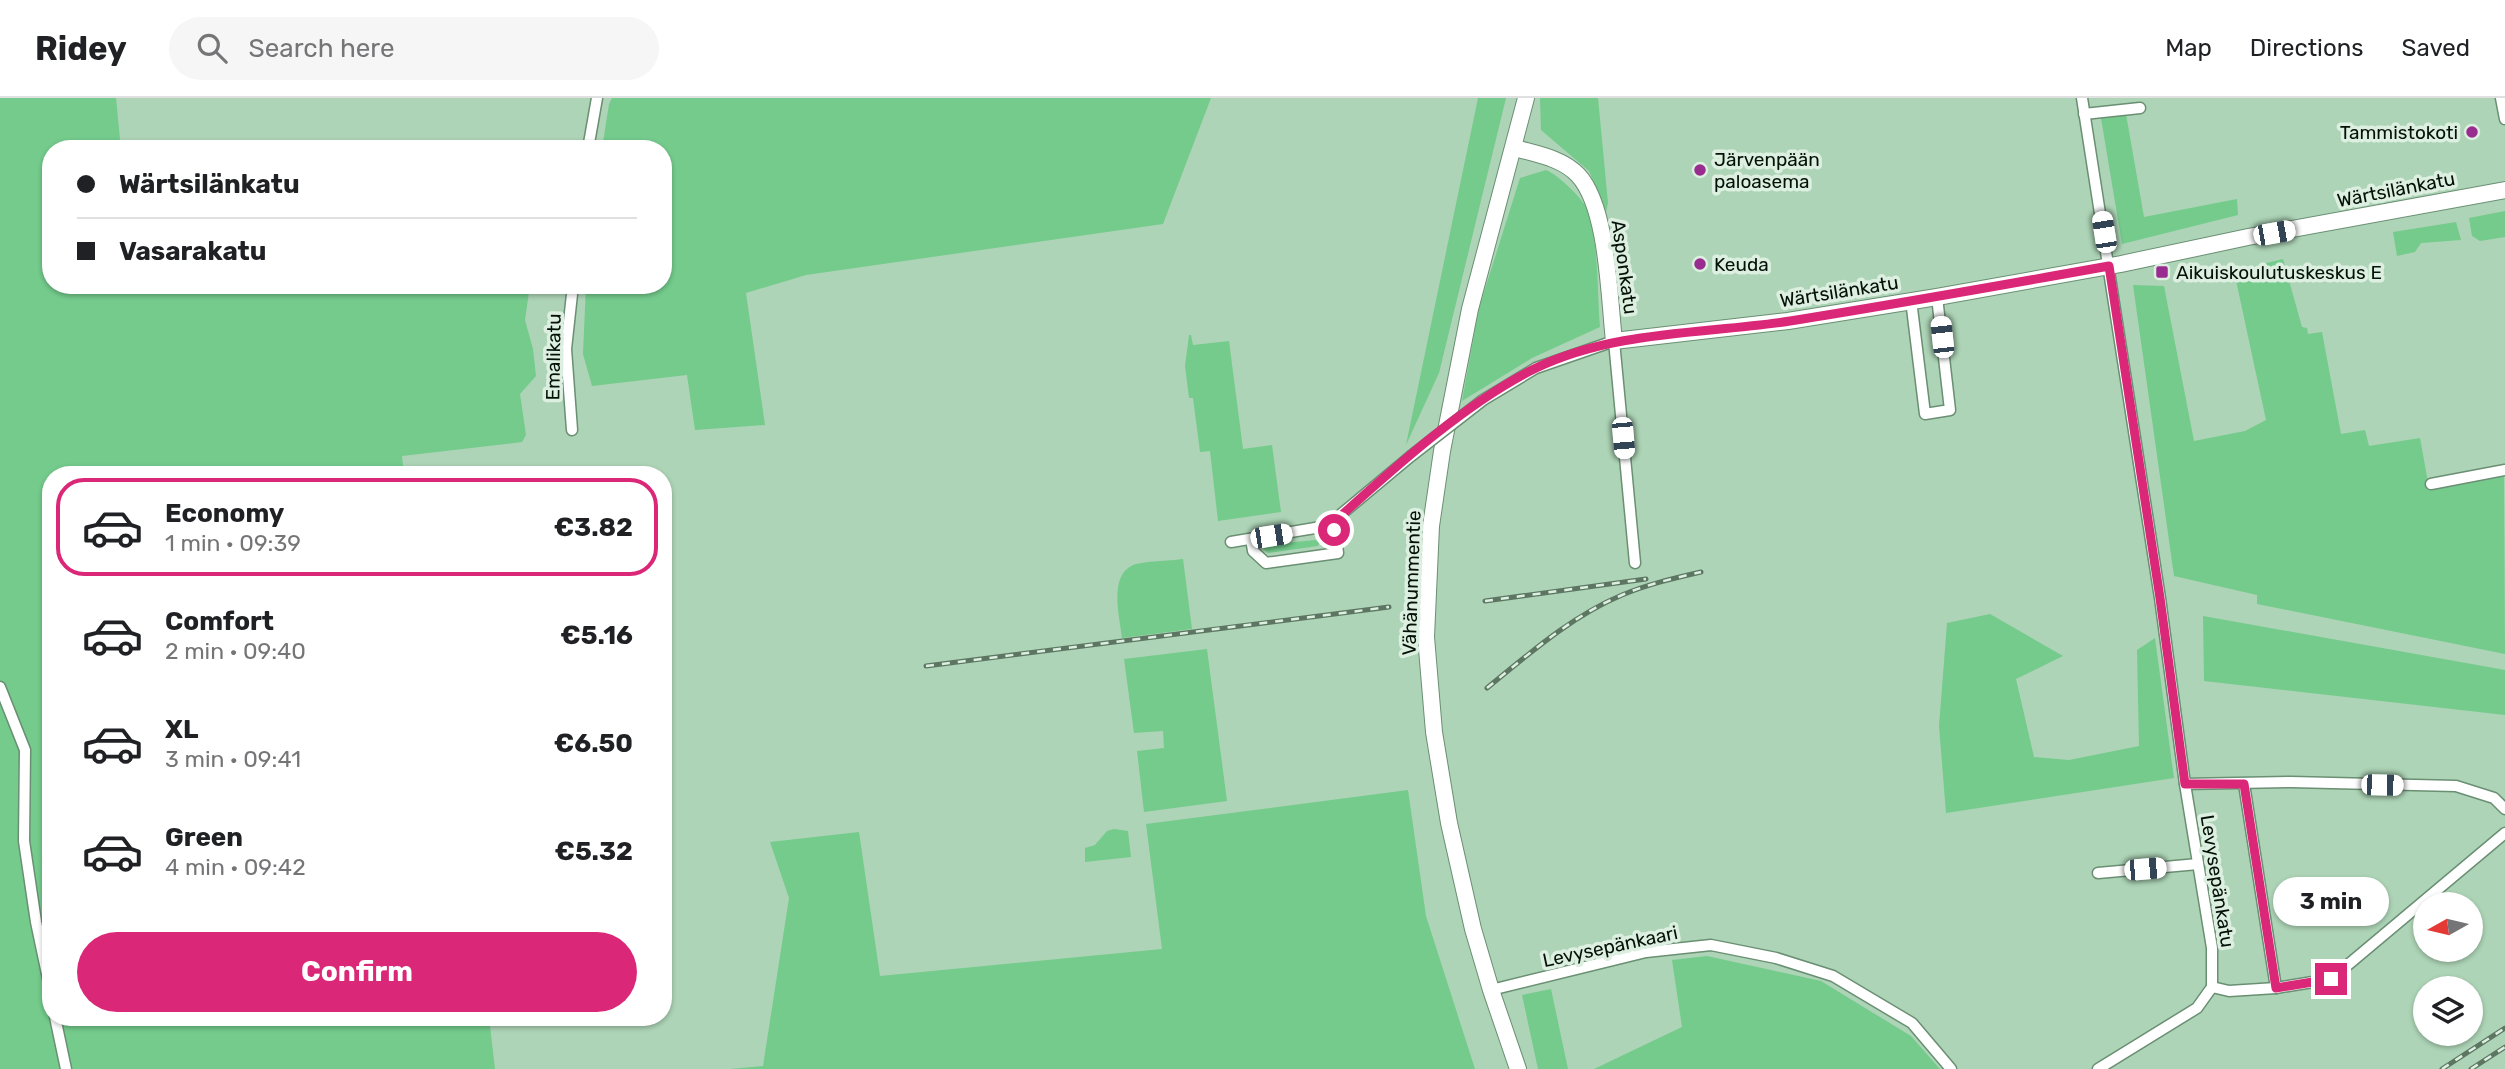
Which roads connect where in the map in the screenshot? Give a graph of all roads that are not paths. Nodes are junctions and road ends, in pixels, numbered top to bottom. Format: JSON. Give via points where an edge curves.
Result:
{"nodes":[{"id":1,"x":597,"y":98,"type":"edge"},
{"id":2,"x":1526,"y":98,"type":"edge"},
{"id":3,"x":2082,"y":98,"type":"edge"},
{"id":4,"x":2501,"y":98,"type":"edge"},
{"id":5,"x":2140,"y":108,"type":"dead end"},
{"id":6,"x":2084,"y":114,"type":"junction"},
{"id":7,"x":2505,"y":119,"type":"edge"},
{"id":8,"x":589,"y":140,"type":"edge"},
{"id":9,"x":1515,"y":148,"type":"junction"},
{"id":10,"x":2505,"y":190,"type":"edge"},
{"id":11,"x":2109,"y":266,"type":"junction"},
{"id":12,"x":572,"y":294,"type":"edge"},
{"id":13,"x":1937,"y":297,"type":"junction"},
{"id":14,"x":1911,"y":300,"type":"junction"},
{"id":15,"x":1614,"y":341,"type":"junction"},
{"id":16,"x":572,"y":430,"type":"dead end"},
{"id":17,"x":2505,"y":470,"type":"edge"},
{"id":18,"x":2431,"y":484,"type":"dead end"},
{"id":19,"x":1334,"y":522,"type":"junction"},
{"id":20,"x":1251,"y":539,"type":"junction"},
{"id":21,"x":1231,"y":542,"type":"dead end"},
{"id":22,"x":1635,"y":563,"type":"dead end"},
{"id":23,"x":0,"y":687,"type":"edge"},
{"id":24,"x":2185,"y":784,"type":"junction"},
{"id":25,"x":2244,"y":784,"type":"junction"},
{"id":26,"x":2505,"y":809,"type":"edge"},
{"id":27,"x":2505,"y":833,"type":"edge"},
{"id":28,"x":2198,"y":864,"type":"junction"},
{"id":29,"x":2098,"y":873,"type":"dead end"},
{"id":30,"x":42,"y":950,"type":"edge"},
{"id":31,"x":2212,"y":987,"type":"junction"},
{"id":32,"x":2276,"y":988,"type":"junction"},
{"id":33,"x":1491,"y":990,"type":"junction"},
{"id":34,"x":57,"y":1026,"type":"edge"},
{"id":35,"x":66,"y":1069,"type":"edge"},
{"id":36,"x":1518,"y":1069,"type":"edge"},
{"id":37,"x":1951,"y":1069,"type":"edge"},
{"id":38,"x":2098,"y":1069,"type":"edge"}],
"edges":[{"from":1,"to":8,"type":"street"},
{"from":2,"to":9,"type":"street","name":"Vähänummentie"},
{"from":3,"to":6,"type":"street","name":"Levysepänkatu"},
{"from":4,"to":7,"type":"street"},
{"from":5,"to":6,"type":"street"},
{"from":6,"to":11,"type":"street","name":"Levysepänkatu"},
{"from":9,"to":15,"type":"street","name":"Asponkatu","via":[[1567,167],[1578,175],[1593,202],[1602,232]]},
{"from":9,"to":33,"type":"street","name":"Vähänummentie","via":[[1470,309],[1442,451],[1431,526],[1426,637],[1434,732],[1449,823]]},
{"from":10,"to":11,"type":"street","name":"Wärtsilänkatu"},
{"from":11,"to":13,"type":"street","name":"Wärtsilänkatu"},
{"from":11,"to":24,"type":"street","name":"Levysepänkatu"},
{"from":12,"to":16,"type":"street","name":"Emalikatu","via":[[566,349]]},
{"from":13,"to":14,"type":"street","name":"Wärtsilänkatu"},
{"from":13,"to":14,"type":"street","via":[[1950,410],[1925,414]]},
{"from":14,"to":15,"type":"street","name":"Wärtsilänkatu","via":[[1788,321]]},
{"from":15,"to":19,"type":"street","name":"Wärtsilänkatu","bridge":true,"via":[[1536,368],[1483,400]]},
{"from":15,"to":22,"type":"street","name":"Asponkatu"},
{"from":17,"to":18,"type":"street"},
{"from":19,"to":20,"type":"street","name":"Wärtsilänkatu","via":[[1318,529]]},
{"from":19,"to":20,"type":"street","via":[[1338,553],[1266,563],[1253,551]]},
{"from":20,"to":21,"type":"street","name":"Wärtsilänkatu"},
{"from":23,"to":30,"type":"street","via":[[25,750],[24,841]]},
{"from":24,"to":25,"type":"street"},
{"from":24,"to":28,"type":"street","name":"Levysepänkatu"},
{"from":25,"to":26,"type":"street","via":[[2456,786],[2494,798]]},
{"from":25,"to":32,"type":"street"},
{"from":27,"to":32,"type":"street","via":[[2331,979]]},
{"from":28,"to":29,"type":"street"},
{"from":28,"to":31,"type":"street","name":"Levysepänkatu"},
{"from":31,"to":32,"type":"street","via":[[2229,991]]},
{"from":31,"to":38,"type":"street","via":[[2197,1008]]},
{"from":33,"to":36,"type":"street","name":"Vähänummentie"},
{"from":33,"to":37,"type":"street","name":"Levysepänkaari","via":[[1646,952],[1711,945],[1833,975],[1912,1023]]},
{"from":34,"to":35,"type":"street"}]}
